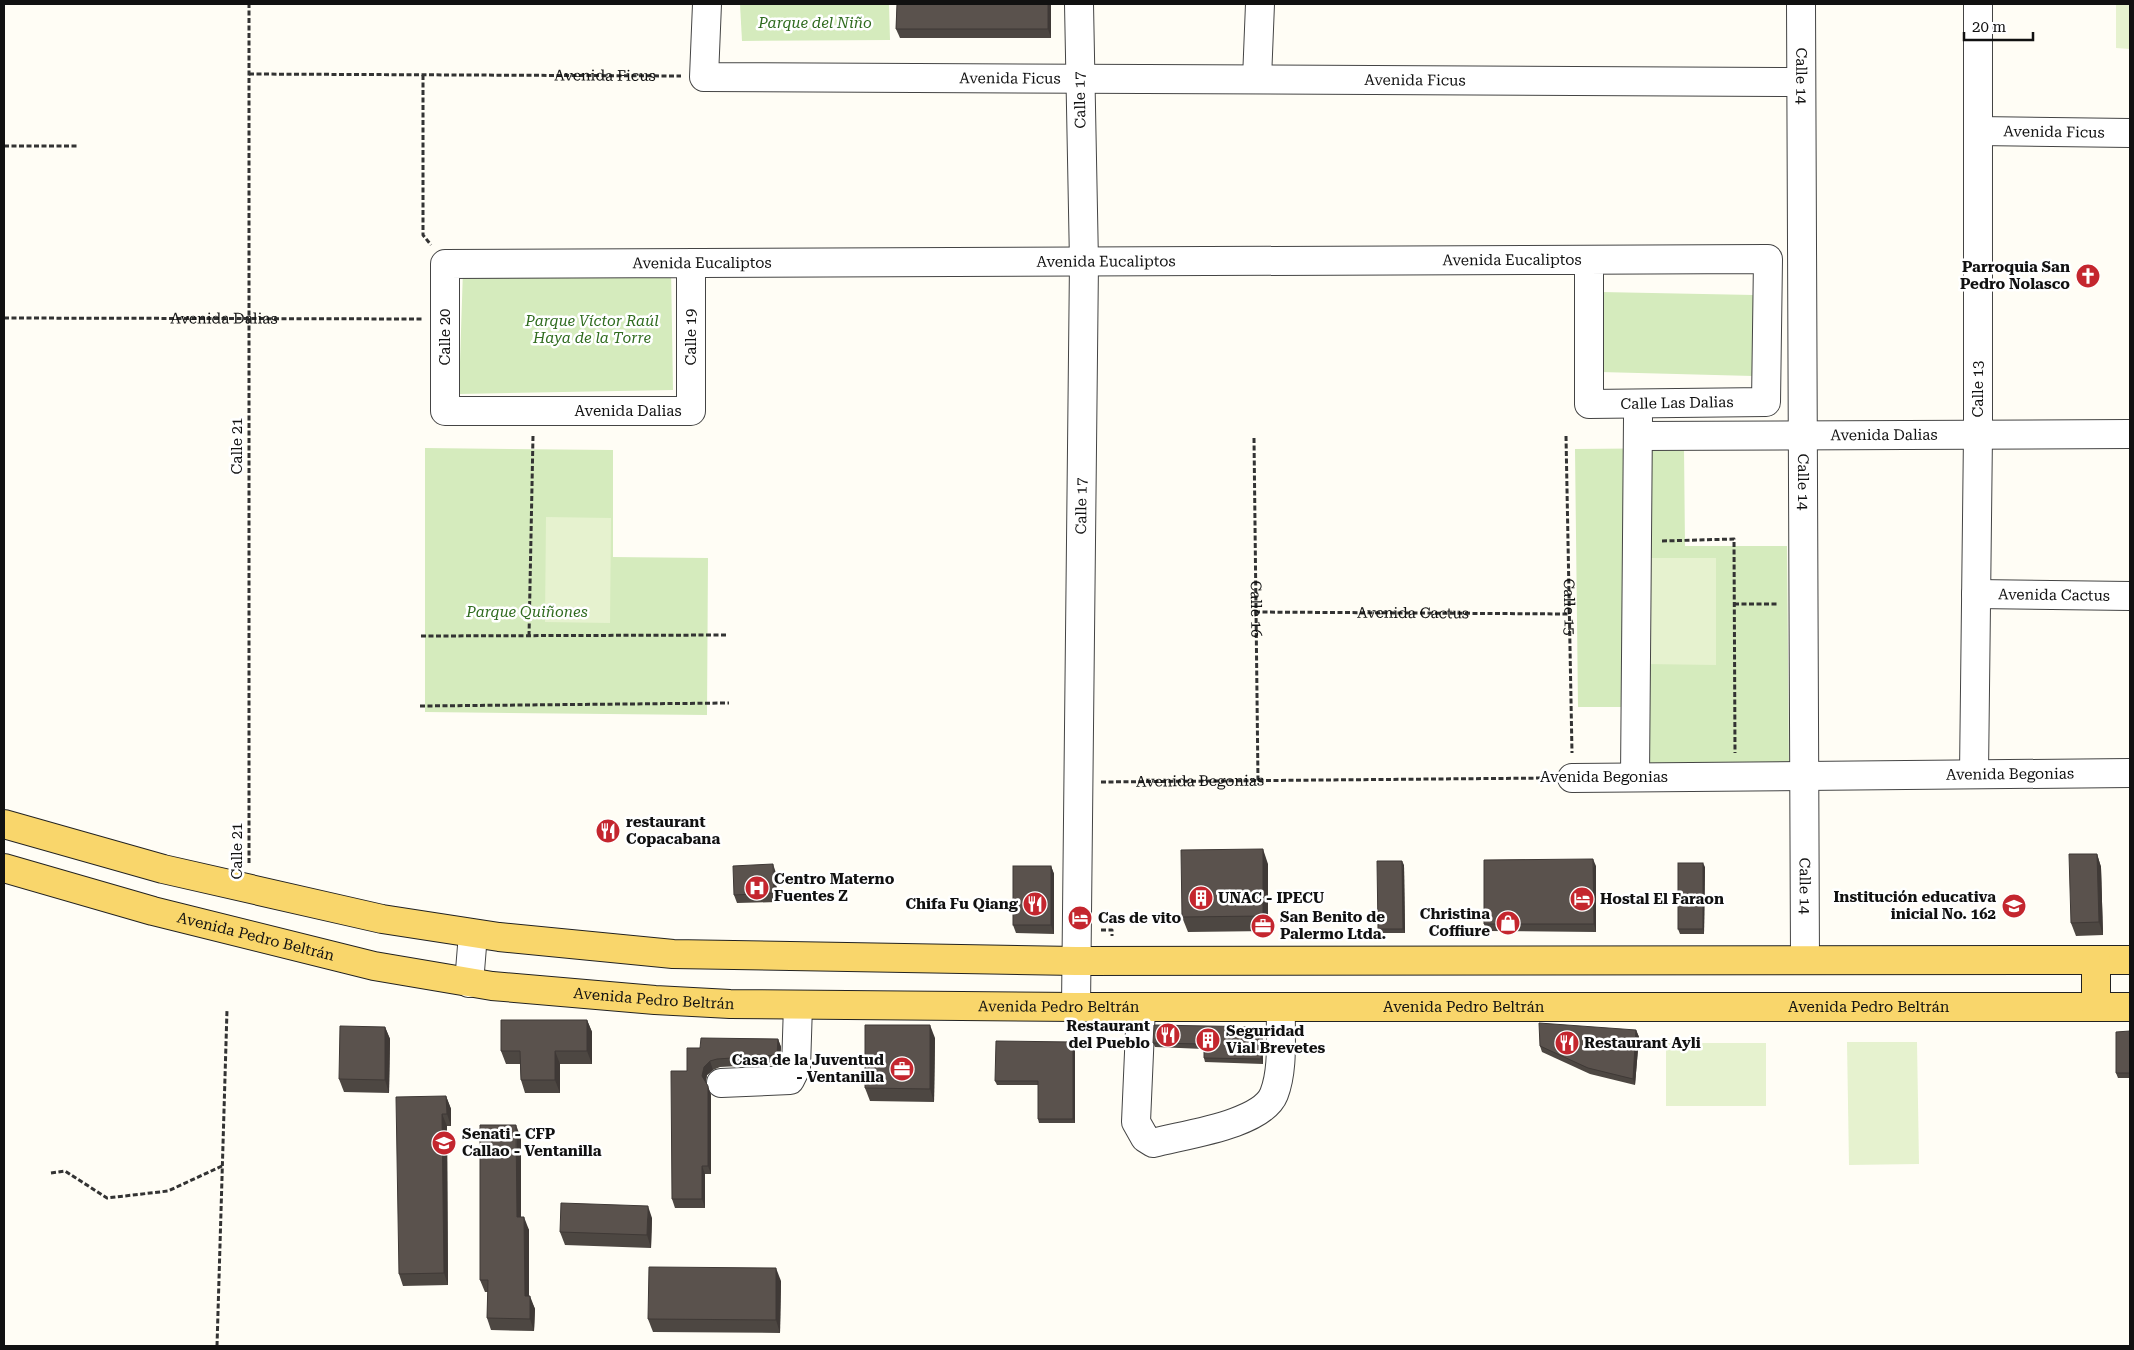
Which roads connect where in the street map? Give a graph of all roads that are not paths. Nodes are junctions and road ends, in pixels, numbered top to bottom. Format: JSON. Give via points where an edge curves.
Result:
{"nodes":[{"id":1,"x":707,"y":4,"type":"edge"},
{"id":2,"x":1078,"y":4,"type":"edge"},
{"id":3,"x":1260,"y":4,"type":"edge"},
{"id":4,"x":1801,"y":4,"type":"edge"},
{"id":5,"x":1978,"y":4,"type":"edge"},
{"id":6,"x":1080,"y":78,"type":"junction"},
{"id":7,"x":1257,"y":79,"type":"junction"},
{"id":8,"x":1801,"y":82,"type":"junction"},
{"id":9,"x":1978,"y":131,"type":"junction"},
{"id":10,"x":2130,"y":134,"type":"edge"},
{"id":11,"x":1589,"y":260,"type":"junction"},
{"id":12,"x":1084,"y":262,"type":"junction"},
{"id":13,"x":691,"y":263,"type":"junction"},
{"id":14,"x":445,"y":264,"type":"joint"},
{"id":15,"x":1766,"y":402,"type":"joint"},
{"id":16,"x":1637,"y":404,"type":"junction"},
{"id":17,"x":445,"y":410,"type":"joint"},
{"id":18,"x":691,"y":411,"type":"joint"},
{"id":19,"x":1978,"y":434,"type":"junction"},
{"id":20,"x":2130,"y":434,"type":"edge"},
{"id":21,"x":1803,"y":435,"type":"junction"},
{"id":22,"x":1638,"y":436,"type":"junction"},
{"id":23,"x":1976,"y":594,"type":"junction"},
{"id":24,"x":2130,"y":596,"type":"edge"},
{"id":25,"x":2130,"y":773,"type":"edge"},
{"id":26,"x":1974,"y":774,"type":"junction"},
{"id":27,"x":1804,"y":776,"type":"junction"},
{"id":28,"x":1635,"y":777,"type":"junction"},
{"id":29,"x":1572,"y":778,"type":"road end"},
{"id":30,"x":4,"y":824,"type":"edge"},
{"id":31,"x":4,"y":868,"type":"edge"},
{"id":32,"x":473,"y":934,"type":"junction"},
{"id":33,"x":1806,"y":959,"type":"junction"},
{"id":34,"x":2096,"y":960,"type":"junction"},
{"id":35,"x":2130,"y":960,"type":"edge"},
{"id":36,"x":1076,"y":961,"type":"junction"},
{"id":37,"x":470,"y":983,"type":"junction"},
{"id":38,"x":798,"y":1005,"type":"junction"},
{"id":39,"x":1076,"y":1007,"type":"junction"},
{"id":40,"x":1140,"y":1007,"type":"junction"},
{"id":41,"x":1281,"y":1007,"type":"junction"},
{"id":42,"x":2096,"y":1007,"type":"junction"},
{"id":43,"x":2130,"y":1007,"type":"edge"},
{"id":44,"x":721,"y":1083,"type":"dead end"}],
"edges":[{"from":1,"to":6,"type":"street","name":"Avenida Ficus","via":[[704,77]]},
{"from":2,"to":6,"type":"street","name":"Calle 17"},
{"from":3,"to":7,"type":"street"},
{"from":4,"to":8,"type":"street","name":"Calle 14"},
{"from":5,"to":9,"type":"street","name":"Calle 13"},
{"from":6,"to":7,"type":"street","name":"Avenida Ficus"},
{"from":6,"to":12,"type":"street","name":"Calle 17"},
{"from":7,"to":8,"type":"street","name":"Avenida Ficus"},
{"from":8,"to":21,"type":"street","name":"Calle 14"},
{"from":9,"to":10,"type":"street","name":"Avenida Ficus"},
{"from":9,"to":19,"type":"street","name":"Calle 13"},
{"from":11,"to":12,"type":"street","name":"Avenida Eucaliptos"},
{"from":11,"to":15,"type":"street","name":"Avenida Eucaliptos","via":[[1768,259]]},
{"from":11,"to":16,"type":"street","name":"Calle Las Dalias","via":[[1589,404]]},
{"from":12,"to":13,"type":"street","name":"Avenida Eucaliptos"},
{"from":12,"to":36,"type":"street","name":"Calle 17"},
{"from":13,"to":14,"type":"street","name":"Avenida Eucaliptos"},
{"from":13,"to":18,"type":"street","name":"Calle 19"},
{"from":14,"to":17,"type":"street","name":"Calle 20"},
{"from":15,"to":16,"type":"street","name":"Calle Las Dalias"},
{"from":16,"to":22,"type":"street"},
{"from":17,"to":18,"type":"street","name":"Avenida Dalias"},
{"from":19,"to":20,"type":"street","name":"Avenida Dalias"},
{"from":19,"to":21,"type":"street","name":"Avenida Dalias"},
{"from":19,"to":23,"type":"street","name":"Calle 13"},
{"from":21,"to":22,"type":"street","name":"Avenida Dalias"},
{"from":21,"to":27,"type":"street","name":"Calle 14"},
{"from":22,"to":28,"type":"street"},
{"from":23,"to":24,"type":"street","name":"Avenida Cactus"},
{"from":23,"to":26,"type":"street","name":"Calle 13"},
{"from":25,"to":26,"type":"street","name":"Avenida Begonias"},
{"from":26,"to":27,"type":"street","name":"Avenida Begonias"},
{"from":27,"to":28,"type":"street","name":"Avenida Begonias"},
{"from":27,"to":33,"type":"street","name":"Calle 14"},
{"from":28,"to":29,"type":"street","name":"Avenida Begonias"},
{"from":30,"to":32,"type":"main road","via":[[78,846],[249,888],[382,919]]},
{"from":31,"to":37,"type":"main road","name":"Avenida Pedro Beltrán","via":[[232,932],[374,966]]},
{"from":32,"to":36,"type":"main road","via":[[672,954]]},
{"from":32,"to":37,"type":"street"},
{"from":33,"to":34,"type":"main road"},
{"from":33,"to":36,"type":"main road"},
{"from":34,"to":35,"type":"main road"},
{"from":34,"to":42,"type":"main road"},
{"from":36,"to":39,"type":"street","name":"Calle 17"},
{"from":37,"to":38,"type":"main road","name":"Avenida Pedro Beltrán","via":[[655,1000]]},
{"from":38,"to":39,"type":"main road","name":"Avenida Pedro Beltrán"},
{"from":38,"to":44,"type":"street","via":[[793,1078]]},
{"from":39,"to":40,"type":"main road","name":"Avenida Pedro Beltrán"},
{"from":40,"to":41,"type":"main road","name":"Avenida Pedro Beltrán"},
{"from":40,"to":41,"type":"street","via":[[1136,1122],[1145,1138],[1152,1142],[1234,1123],[1263,1108],[1273,1096],[1278,1080]]},
{"from":41,"to":42,"type":"main road","name":"Avenida Pedro Beltrán"},
{"from":42,"to":43,"type":"main road","name":"Avenida Pedro Beltrán"}]}
